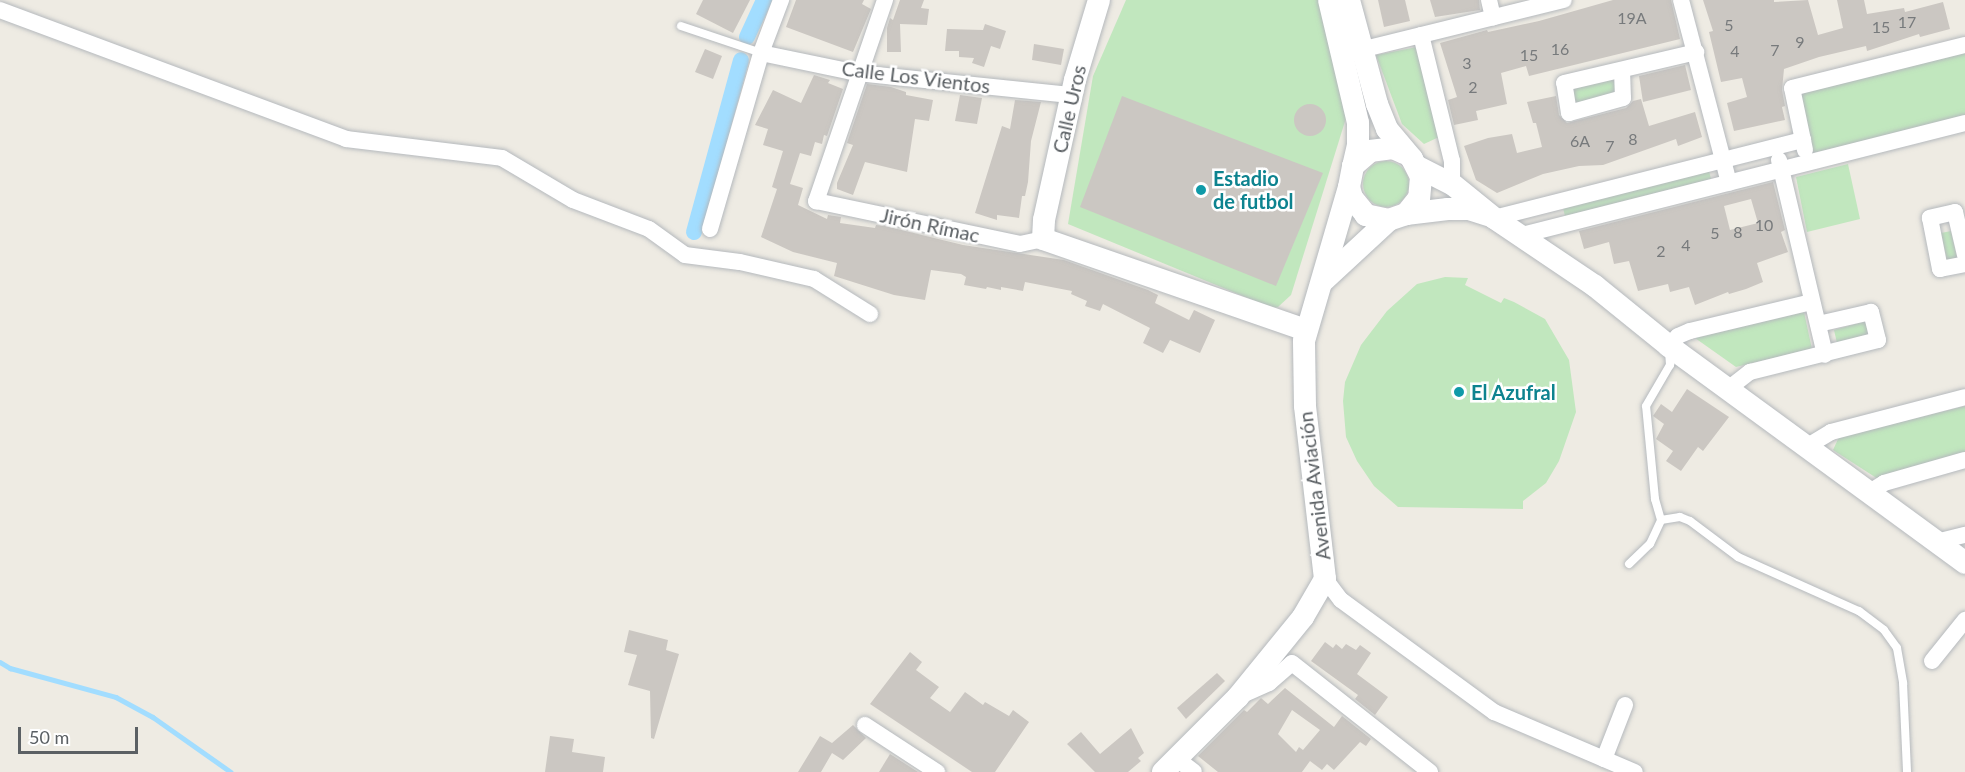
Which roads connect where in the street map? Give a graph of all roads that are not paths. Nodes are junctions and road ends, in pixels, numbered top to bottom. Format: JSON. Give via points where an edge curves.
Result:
{"nodes":[{"id":1,"x":781,"y":0,"type":"edge"},
{"id":2,"x":885,"y":0,"type":"edge"},
{"id":3,"x":1099,"y":0,"type":"edge"},
{"id":4,"x":1329,"y":0,"type":"edge"},
{"id":5,"x":1349,"y":0,"type":"edge"},
{"id":6,"x":1489,"y":0,"type":"edge"},
{"id":7,"x":1564,"y":0,"type":"edge"},
{"id":8,"x":1681,"y":0,"type":"edge"},
{"id":9,"x":0,"y":10,"type":"edge"},
{"id":10,"x":1493,"y":18,"type":"junction"},
{"id":11,"x":681,"y":26,"type":"dead end"},
{"id":12,"x":1421,"y":35,"type":"junction"},
{"id":13,"x":1965,"y":45,"type":"edge"},
{"id":14,"x":1352,"y":52,"type":"junction"},
{"id":15,"x":1696,"y":52,"type":"junction"},
{"id":16,"x":761,"y":53,"type":"junction"},
{"id":17,"x":1622,"y":70,"type":"dead end"},
{"id":18,"x":858,"y":73,"type":"junction"},
{"id":19,"x":1072,"y":95,"type":"junction"},
{"id":20,"x":1965,"y":123,"type":"edge"},
{"id":21,"x":1803,"y":140,"type":"junction"},
{"id":22,"x":1775,"y":147,"type":"junction"},
{"id":23,"x":1724,"y":159,"type":"junction"},
{"id":24,"x":1411,"y":160,"type":"junction"},
{"id":25,"x":1807,"y":163,"type":"junction"},
{"id":26,"x":1781,"y":170,"type":"junction"},
{"id":27,"x":1351,"y":177,"type":"junction"},
{"id":28,"x":1729,"y":183,"type":"junction"},
{"id":29,"x":1452,"y":184,"type":"junction"},
{"id":30,"x":1397,"y":217,"type":"junction"},
{"id":31,"x":1494,"y":218,"type":"junction"},
{"id":32,"x":710,"y":229,"type":"dead end"},
{"id":33,"x":1043,"y":230,"type":"junction"},
{"id":34,"x":1522,"y":235,"type":"junction"},
{"id":35,"x":1965,"y":255,"type":"edge"},
{"id":36,"x":1965,"y":264,"type":"edge"},
{"id":37,"x":1318,"y":285,"type":"junction"},
{"id":38,"x":1812,"y":302,"type":"junction"},
{"id":39,"x":870,"y":314,"type":"dead end"},
{"id":40,"x":1818,"y":324,"type":"junction"},
{"id":41,"x":1306,"y":330,"type":"junction"},
{"id":42,"x":1669,"y":346,"type":"junction"},
{"id":43,"x":1825,"y":355,"type":"junction"},
{"id":44,"x":1728,"y":389,"type":"junction"},
{"id":45,"x":1965,"y":398,"type":"edge"},
{"id":46,"x":1806,"y":447,"type":"junction"},
{"id":47,"x":1965,"y":460,"type":"edge"},
{"id":48,"x":1868,"y":493,"type":"junction"},
{"id":49,"x":1661,"y":519,"type":"junction"},
{"id":50,"x":1965,"y":535,"type":"edge"},
{"id":51,"x":1936,"y":542,"type":"junction"},
{"id":52,"x":1965,"y":563,"type":"edge"},
{"id":53,"x":1629,"y":564,"type":"dead end"},
{"id":54,"x":1325,"y":579,"type":"junction"},
{"id":55,"x":1965,"y":620,"type":"edge"},
{"id":56,"x":1932,"y":661,"type":"dead end"},
{"id":57,"x":1238,"y":697,"type":"junction"},
{"id":58,"x":1625,"y":705,"type":"dead end"},
{"id":59,"x":865,"y":725,"type":"dead end"},
{"id":60,"x":1604,"y":759,"type":"junction"},
{"id":61,"x":1178,"y":768,"type":"edge"},
{"id":62,"x":1428,"y":771,"type":"edge"},
{"id":63,"x":937,"y":772,"type":"edge"},
{"id":64,"x":1635,"y":772,"type":"edge"},
{"id":65,"x":1907,"y":772,"type":"edge"}],
"edges":[{"from":1,"to":16,"type":"street"},
{"from":2,"to":18,"type":"street"},
{"from":3,"to":19,"type":"street","name":"Calle Uros"},
{"from":4,"to":14,"type":"street"},
{"from":5,"to":14,"type":"street"},
{"from":6,"to":10,"type":"street"},
{"from":7,"to":10,"type":"street"},
{"from":8,"to":15,"type":"street"},
{"from":9,"to":39,"type":"street","via":[[346,139],[502,158],[573,200],[649,229],[685,255],[740,262],[814,279]]},
{"from":10,"to":12,"type":"street"},
{"from":11,"to":16,"type":"lane"},
{"from":12,"to":14,"type":"street"},
{"from":12,"to":29,"type":"street","via":[[1452,160]]},
{"from":13,"to":21,"type":"street","via":[[1792,88]]},
{"from":14,"to":24,"type":"street","via":[[1387,129]]},
{"from":14,"to":27,"type":"street","name":"Avenida Aviación","via":[[1359,123]]},
{"from":15,"to":17,"type":"street"},
{"from":15,"to":23,"type":"street"},
{"from":16,"to":18,"type":"street","name":"Calle Los Vientos"},
{"from":16,"to":32,"type":"street"},
{"from":18,"to":19,"type":"street","name":"Calle Los Vientos"},
{"from":18,"to":33,"type":"street","name":"Jirón Rímac","via":[[816,201],[1020,244]]},
{"from":19,"to":33,"type":"street","name":"Calle Uros"},
{"from":20,"to":25,"type":"street"},
{"from":21,"to":22,"type":"street"},
{"from":21,"to":25,"type":"street"},
{"from":22,"to":23,"type":"street"},
{"from":22,"to":26,"type":"street"},
{"from":23,"to":28,"type":"street"},
{"from":23,"to":31,"type":"street"},
{"from":24,"to":27,"type":"street","via":[[1393,148],[1370,151]]},
{"from":24,"to":29,"type":"street"},
{"from":24,"to":30,"type":"street","via":[[1421,188],[1414,207]]},
{"from":25,"to":26,"type":"street"},
{"from":26,"to":28,"type":"street"},
{"from":26,"to":38,"type":"street"},
{"from":27,"to":30,"type":"street","via":[[1358,208],[1366,215]]},
{"from":27,"to":37,"type":"street","name":"Avenida Aviación"},
{"from":28,"to":34,"type":"street"},
{"from":29,"to":31,"type":"street"},
{"from":30,"to":31,"type":"street","via":[[1438,209],[1470,209]]},
{"from":30,"to":37,"type":"street"},
{"from":31,"to":34,"type":"street"},
{"from":33,"to":41,"type":"street"},
{"from":34,"to":42,"type":"street","via":[[1595,286]]},
{"from":35,"to":36,"type":"street","via":[[1955,212],[1930,218],[1940,269]]},
{"from":37,"to":41,"type":"street","name":"Avenida Aviación"},
{"from":38,"to":40,"type":"street"},
{"from":38,"to":42,"type":"street","via":[[1690,331]]},
{"from":40,"to":43,"type":"street"},
{"from":40,"to":43,"type":"street","via":[[1871,312],[1878,340]]},
{"from":41,"to":54,"type":"street","name":"Avenida Aviación","via":[[1305,406]]},
{"from":42,"to":44,"type":"street"},
{"from":42,"to":49,"type":"lane","via":[[1670,365],[1646,406],[1655,499]]},
{"from":43,"to":44,"type":"street","via":[[1750,372]]},
{"from":44,"to":46,"type":"street"},
{"from":45,"to":46,"type":"street","via":[[1831,432]]},
{"from":46,"to":48,"type":"street"},
{"from":47,"to":48,"type":"street","via":[[1884,483]]},
{"from":48,"to":51,"type":"street"},
{"from":49,"to":53,"type":"lane","via":[[1650,544]]},
{"from":49,"to":65,"type":"lane","via":[[1680,517],[1690,521],[1738,557],[1859,611],[1884,630],[1897,648],[1903,683]]},
{"from":50,"to":51,"type":"street"},
{"from":51,"to":52,"type":"street"},
{"from":54,"to":57,"type":"street","name":"Avenida Aviación","via":[[1303,617]]},
{"from":54,"to":60,"type":"street","via":[[1341,600],[1494,712]]},
{"from":55,"to":56,"type":"street"},
{"from":57,"to":61,"type":"street","name":"Avenida Aviación"},
{"from":57,"to":62,"type":"street","via":[[1269,682],[1292,663]]},
{"from":58,"to":60,"type":"street"},
{"from":59,"to":63,"type":"street"},
{"from":60,"to":64,"type":"street"}]}
